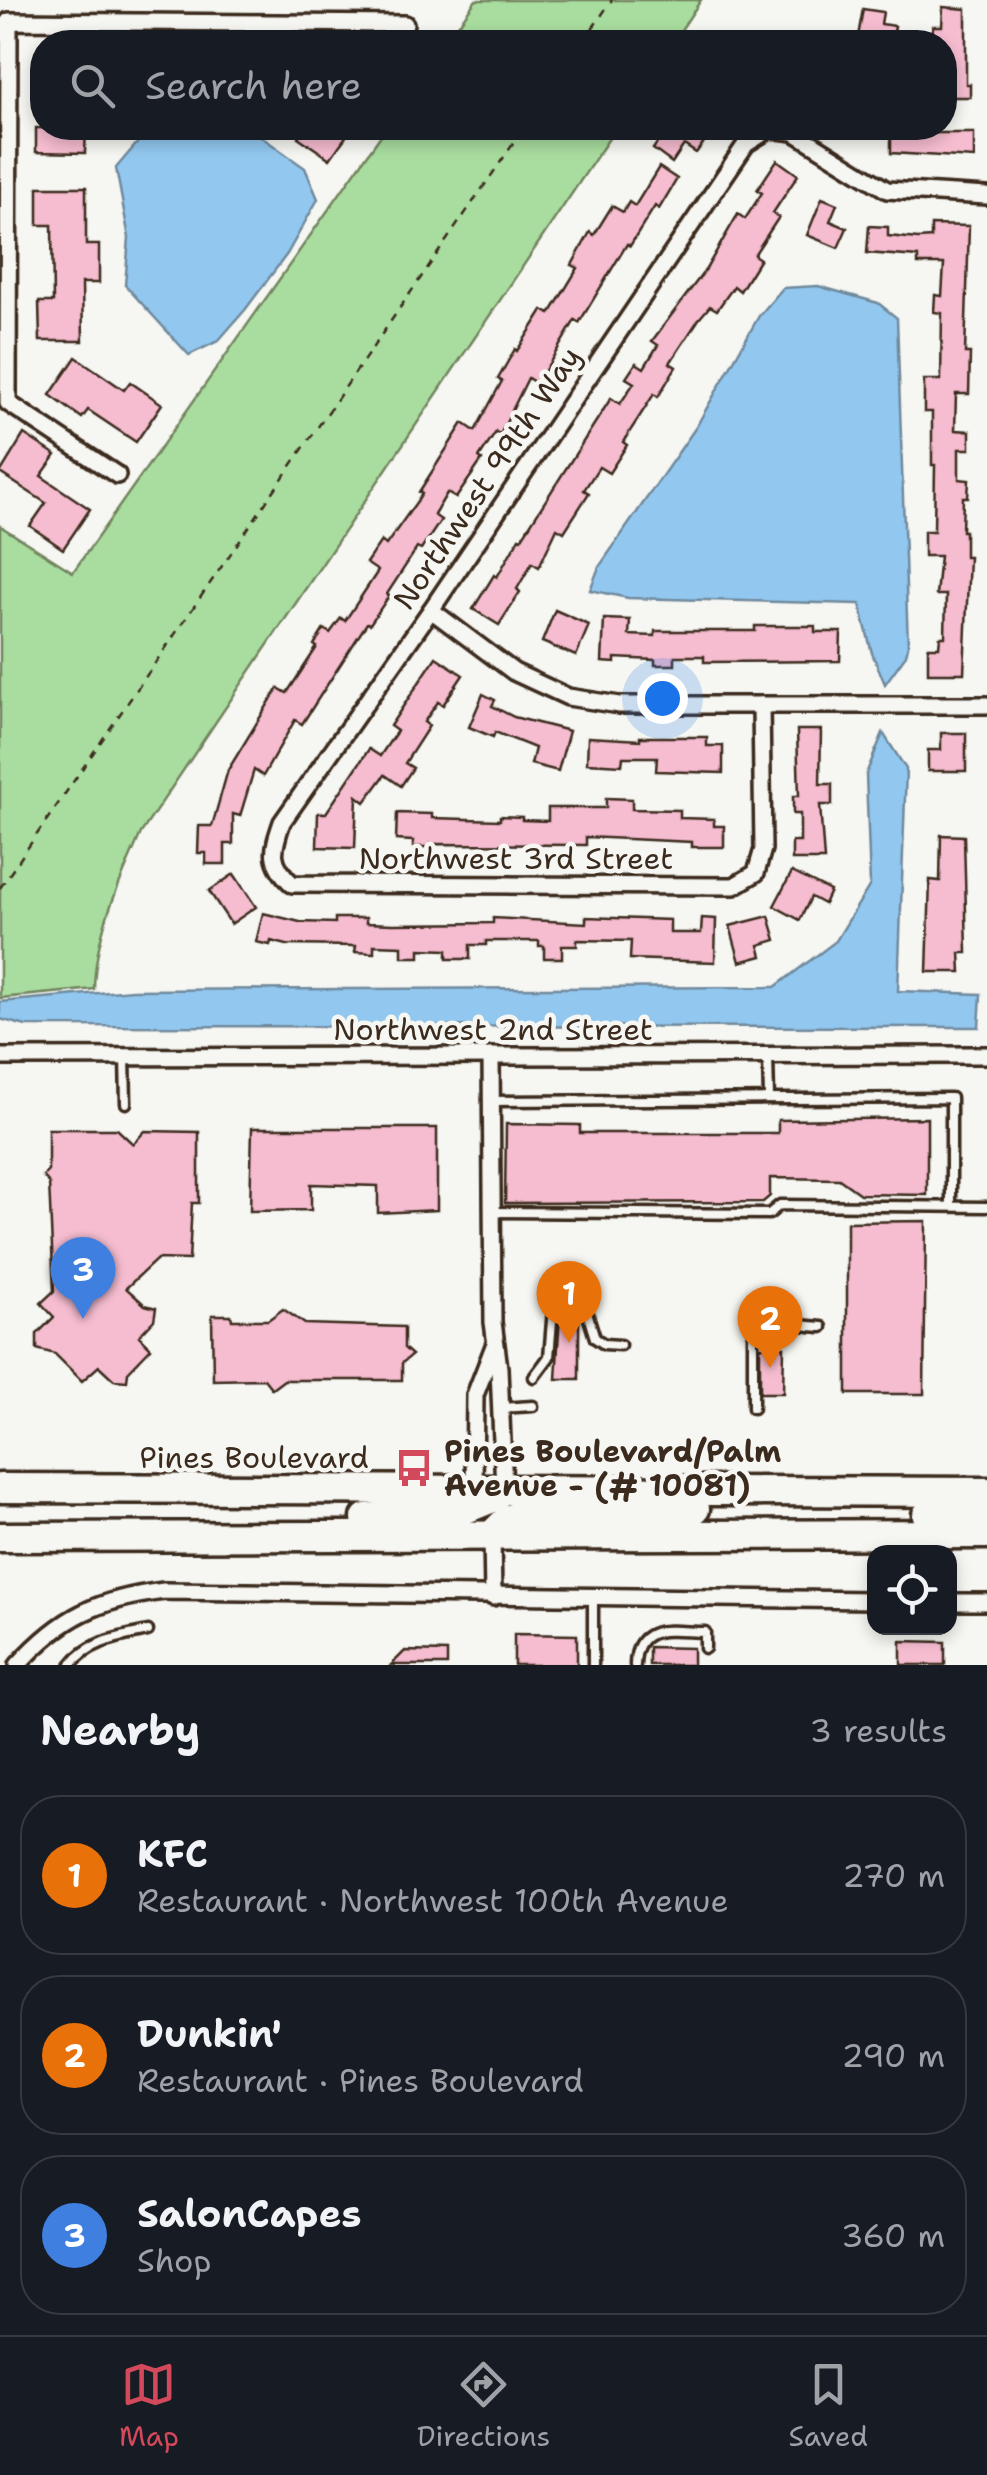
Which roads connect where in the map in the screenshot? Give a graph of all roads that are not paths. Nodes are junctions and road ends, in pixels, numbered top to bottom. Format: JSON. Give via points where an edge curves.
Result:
{"nodes":[{"id":1,"x":406,"y":24,"type":"dead end"},
{"id":2,"x":752,"y":140,"type":"edge"},
{"id":3,"x":807,"y":140,"type":"edge"},
{"id":4,"x":987,"y":196,"type":"edge"},
{"id":5,"x":4,"y":262,"type":"edge"},
{"id":6,"x":117,"y":476,"type":"dead end"},
{"id":7,"x":431,"y":610,"type":"junction"},
{"id":8,"x":987,"y":704,"type":"edge"},
{"id":9,"x":761,"y":706,"type":"junction"},
{"id":10,"x":277,"y":870,"type":"joint"},
{"id":11,"x":987,"y":1055,"type":"edge"},
{"id":12,"x":491,"y":1056,"type":"junction"},
{"id":13,"x":768,"y":1056,"type":"junction"},
{"id":14,"x":0,"y":1057,"type":"edge"},
{"id":15,"x":125,"y":1057,"type":"junction"},
{"id":16,"x":769,"y":1099,"type":"junction"},
{"id":17,"x":491,"y":1100,"type":"junction"},
{"id":18,"x":126,"y":1102,"type":"dead end"},
{"id":19,"x":951,"y":1206,"type":"junction"},
{"id":20,"x":987,"y":1206,"type":"edge"},
{"id":21,"x":493,"y":1212,"type":"junction"},
{"id":22,"x":822,"y":1327,"type":"dead end"},
{"id":23,"x":495,"y":1342,"type":"junction"},
{"id":24,"x":620,"y":1345,"type":"dead end"},
{"id":25,"x":534,"y":1377,"type":"dead end"},
{"id":26,"x":533,"y":1406,"type":"dead end"},
{"id":27,"x":500,"y":1408,"type":"junction"},
{"id":28,"x":752,"y":1408,"type":"dead end"},
{"id":29,"x":0,"y":1488,"type":"edge"},
{"id":30,"x":504,"y":1490,"type":"junction"},
{"id":31,"x":758,"y":1490,"type":"junction"},
{"id":32,"x":474,"y":1491,"type":"junction"},
{"id":33,"x":986,"y":1494,"type":"edge"},
{"id":34,"x":688,"y":1534,"type":"junction"},
{"id":35,"x":987,"y":1534,"type":"edge"},
{"id":36,"x":492,"y":1535,"type":"junction"},
{"id":37,"x":241,"y":1536,"type":"junction"},
{"id":38,"x":0,"y":1537,"type":"edge"},
{"id":39,"x":493,"y":1597,"type":"junction"},
{"id":40,"x":593,"y":1597,"type":"junction"},
{"id":41,"x":867,"y":1600,"type":"edge"},
{"id":42,"x":957,"y":1602,"type":"edge"},
{"id":43,"x":987,"y":1602,"type":"edge"},
{"id":44,"x":148,"y":1631,"type":"dead end"},
{"id":45,"x":705,"y":1648,"type":"dead end"},
{"id":46,"x":18,"y":1665,"type":"edge"},
{"id":47,"x":71,"y":1665,"type":"edge"},
{"id":48,"x":593,"y":1665,"type":"edge"},
{"id":49,"x":635,"y":1665,"type":"edge"}],
"edges":[{"from":1,"to":5,"type":"street","via":[[10,21]]},
{"from":2,"to":7,"type":"street","name":"Northwest 99th Way"},
{"from":3,"to":4,"type":"street","via":[[888,190]]},
{"from":5,"to":6,"type":"street","via":[[8,402]]},
{"from":7,"to":9,"type":"street","via":[[514,672],[568,697],[618,706]]},
{"from":7,"to":10,"type":"street","name":"Northwest 99th Way","via":[[282,822],[273,847]]},
{"from":8,"to":9,"type":"street"},
{"from":9,"to":10,"type":"street","name":"Northwest 3rd Street","via":[[762,849],[756,873],[734,886],[292,884]]},
{"from":11,"to":13,"type":"street","name":"Northwest 2nd Street"},
{"from":12,"to":13,"type":"street","name":"Northwest 2nd Street"},
{"from":12,"to":15,"type":"street","name":"Northwest 2nd Street"},
{"from":12,"to":17,"type":"street"},
{"from":13,"to":16,"type":"lane"},
{"from":14,"to":15,"type":"street","name":"Northwest 2nd Street"},
{"from":15,"to":18,"type":"lane"},
{"from":16,"to":17,"type":"lane"},
{"from":16,"to":19,"type":"lane","via":[[951,1098]]},
{"from":17,"to":21,"type":"street"},
{"from":19,"to":20,"type":"lane"},
{"from":19,"to":21,"type":"lane","via":[[780,1205],[769,1214]]},
{"from":21,"to":23,"type":"street"},
{"from":22,"to":28,"type":"lane","via":[[766,1325],[756,1331]]},
{"from":23,"to":27,"type":"street"},
{"from":23,"to":32,"type":"street","via":[[475,1395]]},
{"from":24,"to":25,"type":"lane","via":[[595,1338],[586,1309],[568,1302],[553,1310],[549,1357]]},
{"from":26,"to":27,"type":"lane"},
{"from":27,"to":30,"type":"street"},
{"from":29,"to":32,"type":"highway","name":"Pines Boulevard"},
{"from":30,"to":31,"type":"highway","name":"Pines Boulevard"},
{"from":30,"to":32,"type":"highway","name":"Pines Boulevard"},
{"from":30,"to":37,"type":"highway","via":[[463,1510],[286,1525]]},
{"from":31,"to":33,"type":"highway","name":"Pines Boulevard"},
{"from":31,"to":36,"type":"highway","via":[[698,1508],[526,1513]]},
{"from":33,"to":34,"type":"highway","via":[[960,1515],[801,1515]]},
{"from":34,"to":35,"type":"highway"},
{"from":34,"to":36,"type":"highway"},
{"from":36,"to":37,"type":"highway"},
{"from":36,"to":39,"type":"street"},
{"from":37,"to":38,"type":"highway"},
{"from":39,"to":40,"type":"street"},
{"from":39,"to":46,"type":"street","via":[[164,1591],[124,1596],[50,1631]]},
{"from":40,"to":41,"type":"street"},
{"from":40,"to":48,"type":"lane"},
{"from":42,"to":43,"type":"street"},
{"from":44,"to":47,"type":"lane","via":[[93,1646]]},
{"from":45,"to":49,"type":"lane","via":[[706,1632],[658,1632],[642,1637]]}]}
